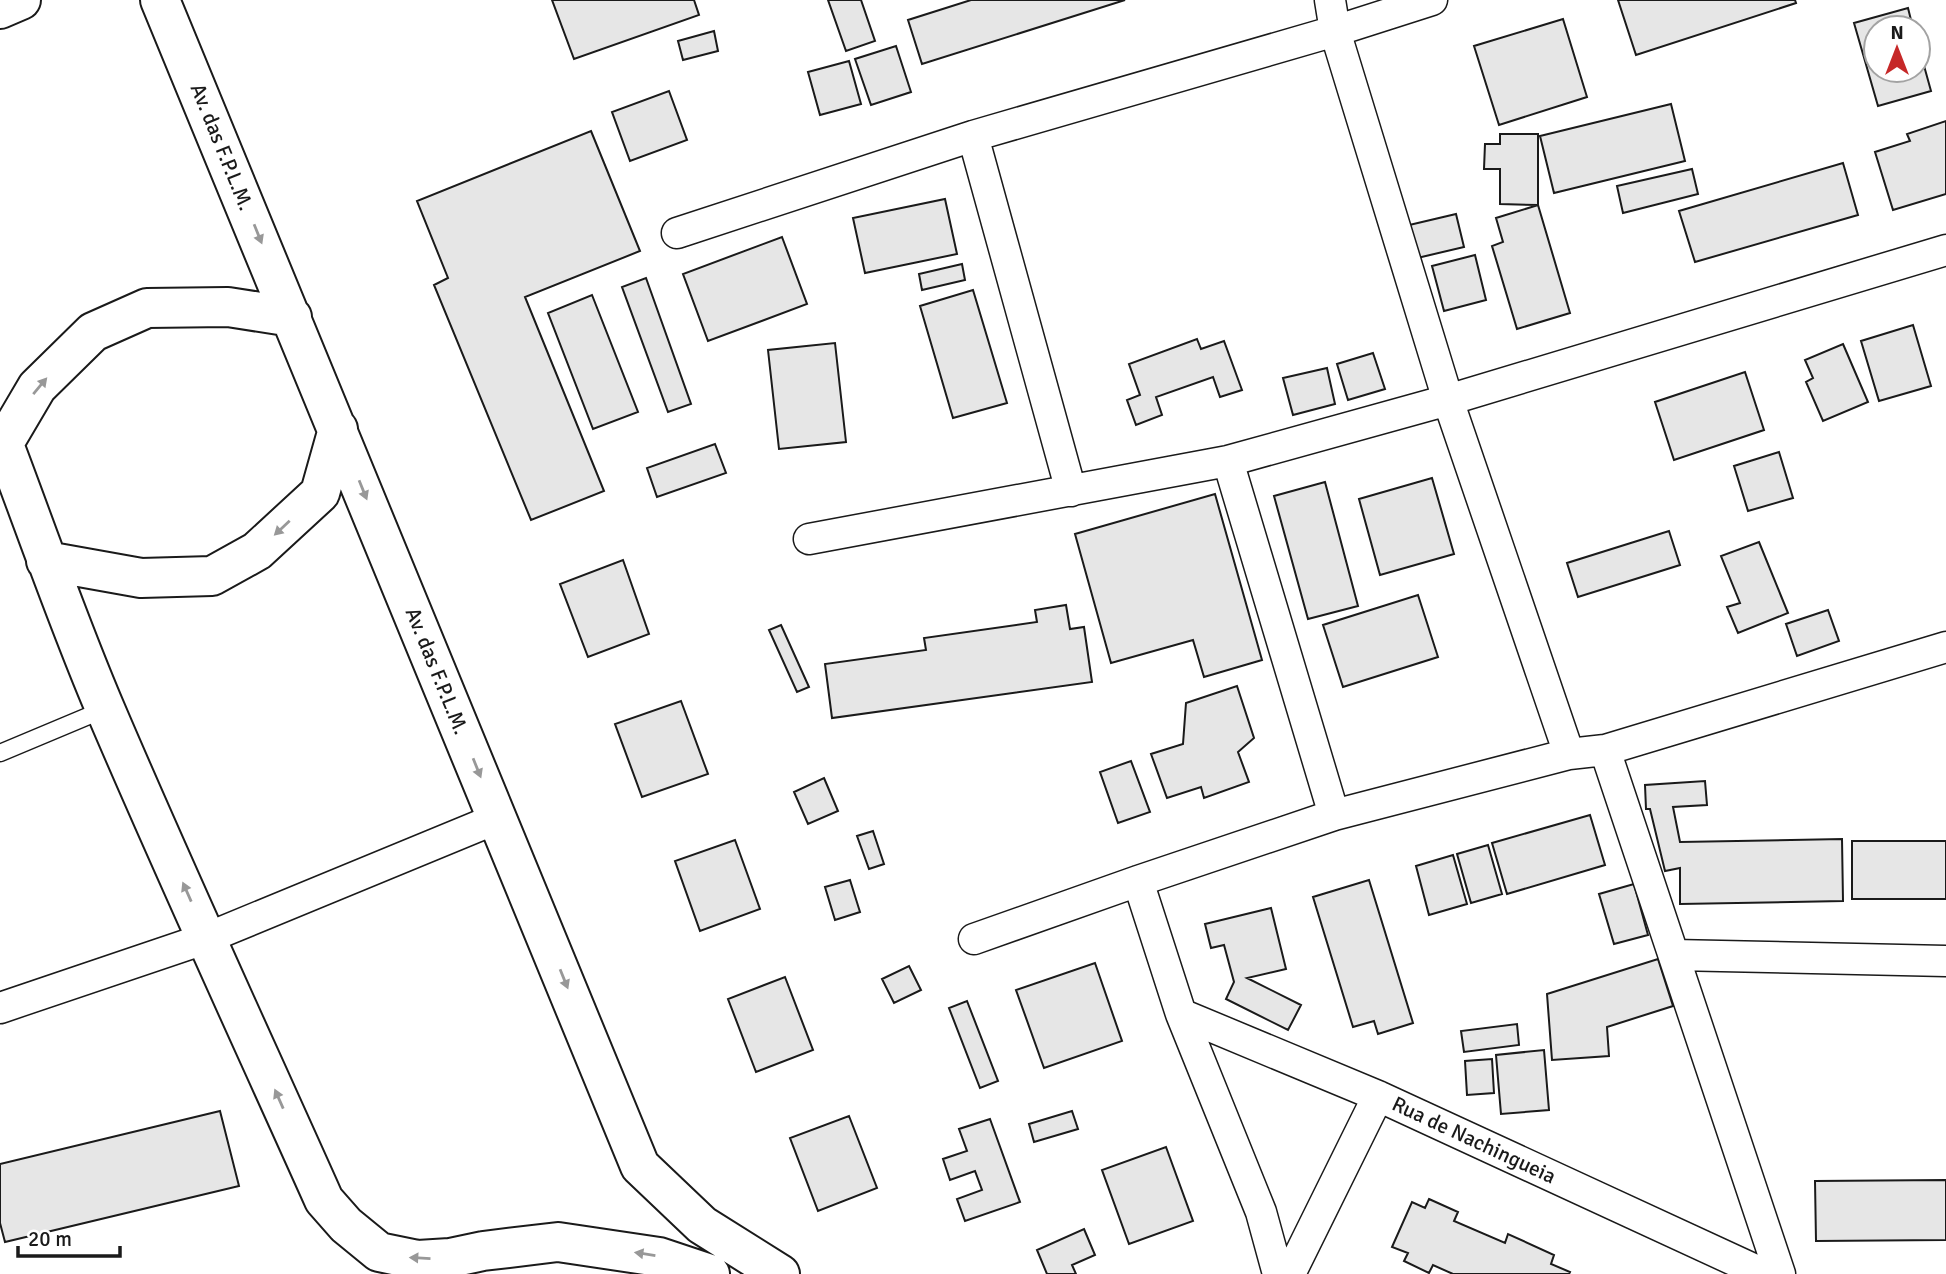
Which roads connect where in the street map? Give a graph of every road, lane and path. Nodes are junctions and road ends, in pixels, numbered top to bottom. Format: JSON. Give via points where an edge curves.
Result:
{"nodes":[{"id":1,"x":21,"y":0,"type":"edge"},
{"id":2,"x":1330,"y":0,"type":"edge"},
{"id":3,"x":1432,"y":0,"type":"edge"},
{"id":4,"x":167,"y":4,"type":"edge"},
{"id":5,"x":0,"y":9,"type":"edge"},
{"id":6,"x":1335,"y":32,"type":"junction"},
{"id":7,"x":973,"y":136,"type":"junction"},
{"id":8,"x":677,"y":233,"type":"dead end"},
{"id":9,"x":1946,"y":250,"type":"edge"},
{"id":10,"x":292,"y":317,"type":"junction"},
{"id":11,"x":1448,"y":400,"type":"junction"},
{"id":12,"x":338,"y":429,"type":"junction"},
{"id":13,"x":2,"y":438,"type":"edge"},
{"id":14,"x":1228,"y":461,"type":"junction"},
{"id":15,"x":1071,"y":491,"type":"junction"},
{"id":16,"x":809,"y":539,"type":"dead end"},
{"id":17,"x":46,"y":561,"type":"junction"},
{"id":18,"x":1946,"y":646,"type":"edge"},
{"id":19,"x":106,"y":709,"type":"junction"},
{"id":20,"x":1605,"y":750,"type":"junction"},
{"id":21,"x":0,"y":754,"type":"edge"},
{"id":22,"x":1569,"y":754,"type":"junction"},
{"id":23,"x":1334,"y":815,"type":"junction"},
{"id":24,"x":498,"y":818,"type":"junction"},
{"id":25,"x":1138,"y":881,"type":"junction"},
{"id":26,"x":207,"y":938,"type":"junction"},
{"id":27,"x":974,"y":939,"type":"dead end"},
{"id":28,"x":1674,"y":955,"type":"junction"},
{"id":29,"x":1946,"y":961,"type":"edge"},
{"id":30,"x":0,"y":1007,"type":"edge"},
{"id":31,"x":1181,"y":1014,"type":"junction"},
{"id":32,"x":1378,"y":1096,"type":"junction"},
{"id":33,"x":608,"y":1261,"type":"edge"},
{"id":34,"x":710,"y":1274,"type":"edge"},
{"id":35,"x":780,"y":1274,"type":"edge"},
{"id":36,"x":1278,"y":1274,"type":"edge"},
{"id":37,"x":1290,"y":1274,"type":"edge"},
{"id":38,"x":1764,"y":1274,"type":"edge"},
{"id":39,"x":1780,"y":1274,"type":"edge"}],
"edges":[{"from":1,"to":5,"type":"main road"},
{"from":2,"to":6,"type":"street"},
{"from":3,"to":6,"type":"street"},
{"from":4,"to":10,"type":"main road","name":"Av. das F.P.L.M.","one_way":true},
{"from":6,"to":7,"type":"street"},
{"from":6,"to":11,"type":"street"},
{"from":7,"to":8,"type":"street"},
{"from":7,"to":15,"type":"street"},
{"from":9,"to":11,"type":"street"},
{"from":10,"to":12,"type":"main road","name":"Av. das F.P.L.M."},
{"from":13,"to":10,"type":"main road","one_way":true,"via":[[37,387],[93,332],[147,308],[228,307]]},
{"from":11,"to":14,"type":"street"},
{"from":11,"to":22,"type":"street"},
{"from":12,"to":17,"type":"main road","one_way":true,"via":[[320,493],[257,551],[212,576],[141,579]]},
{"from":12,"to":24,"type":"main road","name":"Av. das F.P.L.M.","one_way":true},
{"from":13,"to":17,"type":"main road"},
{"from":14,"to":15,"type":"street"},
{"from":14,"to":23,"type":"street"},
{"from":15,"to":16,"type":"street"},
{"from":17,"to":19,"type":"main road"},
{"from":18,"to":20,"type":"street"},
{"from":19,"to":21,"type":"lane"},
{"from":26,"to":19,"type":"main road","one_way":true},
{"from":20,"to":22,"type":"street"},
{"from":20,"to":28,"type":"street"},
{"from":22,"to":23,"type":"street"},
{"from":23,"to":25,"type":"street"},
{"from":24,"to":26,"type":"street"},
{"from":24,"to":35,"type":"main road","name":"Av. das F.P.L.M.","one_way":true,"via":[[640,1166],[702,1225]]},
{"from":25,"to":27,"type":"street"},
{"from":25,"to":31,"type":"street"},
{"from":26,"to":30,"type":"street"},
{"from":33,"to":26,"type":"main road","one_way":true,"via":[[558,1242],[418,1260],[379,1252],[324,1200]]},
{"from":28,"to":29,"type":"street"},
{"from":28,"to":39,"type":"street"},
{"from":31,"to":32,"type":"street","name":"Rua de Nachingueia"},
{"from":31,"to":36,"type":"street","via":[[1261,1212]]},
{"from":32,"to":37,"type":"street"},
{"from":32,"to":38,"type":"street","name":"Rua de Nachingueia"},
{"from":34,"to":33,"type":"main road","one_way":true,"via":[[659,1257]]}]}
